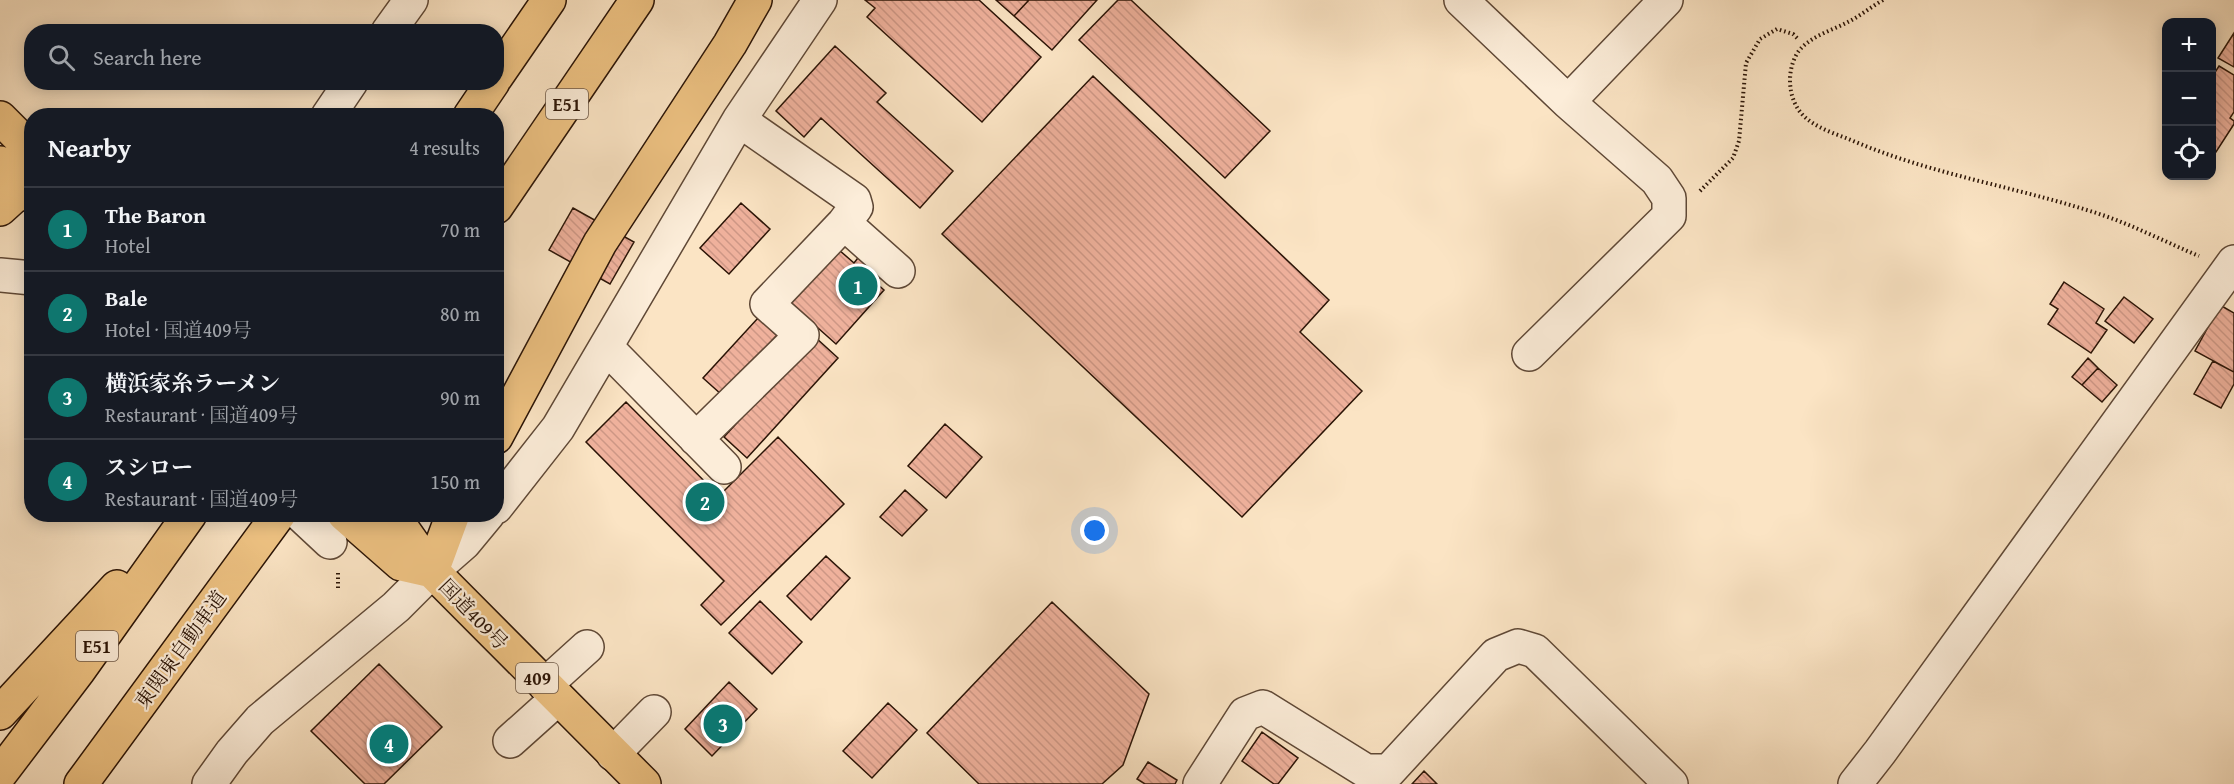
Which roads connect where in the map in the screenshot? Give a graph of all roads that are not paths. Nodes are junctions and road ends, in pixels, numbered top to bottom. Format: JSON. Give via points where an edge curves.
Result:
{"nodes":[{"id":1,"x":411,"y":0,"type":"edge"},
{"id":2,"x":549,"y":0,"type":"edge"},
{"id":3,"x":638,"y":0,"type":"edge"},
{"id":4,"x":755,"y":0,"type":"edge"},
{"id":5,"x":820,"y":0,"type":"edge"},
{"id":6,"x":1461,"y":0,"type":"edge"},
{"id":7,"x":1666,"y":0,"type":"edge"},
{"id":8,"x":394,"y":24,"type":"edge"},
{"id":9,"x":504,"y":65,"type":"edge"},
{"id":10,"x":346,"y":90,"type":"edge"},
{"id":11,"x":488,"y":90,"type":"edge"},
{"id":12,"x":1568,"y":102,"type":"junction"},
{"id":13,"x":333,"y":108,"type":"edge"},
{"id":14,"x":475,"y":108,"type":"edge"},
{"id":15,"x":0,"y":118,"type":"edge"},
{"id":16,"x":740,"y":120,"type":"junction"},
{"id":17,"x":24,"y":142,"type":"edge"},
{"id":18,"x":0,"y":163,"type":"edge"},
{"id":19,"x":21,"y":193,"type":"edge"},
{"id":20,"x":504,"y":195,"type":"edge"},
{"id":21,"x":844,"y":223,"type":"junction"},
{"id":22,"x":2232,"y":267,"type":"edge"},
{"id":23,"x":898,"y":271,"type":"dead end"},
{"id":24,"x":0,"y":275,"type":"edge"},
{"id":25,"x":24,"y":277,"type":"edge"},
{"id":26,"x":606,"y":347,"type":"junction"},
{"id":27,"x":1529,"y":354,"type":"dead end"},
{"id":28,"x":504,"y":422,"type":"edge"},
{"id":29,"x":696,"y":439,"type":"junction"},
{"id":30,"x":724,"y":467,"type":"dead end"},
{"id":31,"x":504,"y":497,"type":"edge"},
{"id":32,"x":178,"y":522,"type":"edge"},
{"id":33,"x":184,"y":522,"type":"edge"},
{"id":34,"x":273,"y":522,"type":"edge"},
{"id":35,"x":321,"y":522,"type":"edge"},
{"id":36,"x":398,"y":522,"type":"edge"},
{"id":37,"x":450,"y":522,"type":"edge"},
{"id":38,"x":480,"y":522,"type":"edge"},
{"id":39,"x":337,"y":528,"type":"edge"},
{"id":40,"x":432,"y":571,"type":"junction"},
{"id":41,"x":587,"y":647,"type":"dead end"},
{"id":42,"x":551,"y":692,"type":"junction"},
{"id":43,"x":654,"y":712,"type":"dead end"},
{"id":44,"x":0,"y":714,"type":"edge"},
{"id":45,"x":510,"y":741,"type":"dead end"},
{"id":46,"x":613,"y":754,"type":"junction"},
{"id":47,"x":0,"y":774,"type":"edge"},
{"id":48,"x":1365,"y":777,"type":"edge"},
{"id":49,"x":81,"y":784,"type":"edge"},
{"id":50,"x":209,"y":784,"type":"edge"},
{"id":51,"x":644,"y":784,"type":"edge"},
{"id":52,"x":1200,"y":784,"type":"edge"},
{"id":53,"x":1671,"y":784,"type":"edge"},
{"id":54,"x":1855,"y":784,"type":"edge"}],
"edges":[{"from":1,"to":8,"type":"street"},
{"from":2,"to":9,"type":"highway"},
{"from":3,"to":20,"type":"highway","number":"E51"},
{"from":4,"to":28,"type":"highway","via":[[600,243]]},
{"from":5,"to":16,"type":"street"},
{"from":6,"to":12,"type":"street"},
{"from":7,"to":12,"type":"street"},
{"from":10,"to":13,"type":"street"},
{"from":11,"to":14,"type":"highway"},
{"from":12,"to":27,"type":"street","via":[[1657,180],[1670,198],[1670,216]]},
{"from":15,"to":17,"type":"highway"},
{"from":16,"to":21,"type":"street","via":[[854,200],[856,207]]},
{"from":16,"to":26,"type":"street"},
{"from":18,"to":19,"type":"highway"},
{"from":21,"to":23,"type":"street"},
{"from":21,"to":29,"type":"street","via":[[767,304],[802,335]]},
{"from":22,"to":54,"type":"street"},
{"from":24,"to":25,"type":"street"},
{"from":26,"to":29,"type":"street"},
{"from":26,"to":31,"type":"street","via":[[558,428]]},
{"from":29,"to":30,"type":"street"},
{"from":32,"to":44,"type":"highway"},
{"from":33,"to":47,"type":"highway","number":"E51"},
{"from":34,"to":49,"type":"highway","name":"東関東自動車道"},
{"from":35,"to":39,"type":"street"},
{"from":36,"to":40,"type":"highway","name":"国道409号","number":"409"},
{"from":37,"to":40,"type":"highway"},
{"from":38,"to":40,"type":"street","via":[[464,543]]},
{"from":39,"to":40,"type":"highway","name":"国道409号","via":[[357,527],[401,564]]},
{"from":40,"to":42,"type":"highway","name":"国道409号","number":"409"},
{"from":40,"to":50,"type":"street","via":[[396,607],[260,720]]},
{"from":41,"to":42,"type":"street"},
{"from":42,"to":45,"type":"street"},
{"from":42,"to":46,"type":"highway","name":"国道409号","number":"409"},
{"from":43,"to":46,"type":"street"},
{"from":46,"to":51,"type":"highway","name":"国道409号","number":"409"},
{"from":48,"to":52,"type":"street","via":[[1263,707],[1245,714]]},
{"from":48,"to":53,"type":"street","via":[[1389,771],[1496,655],[1518,646],[1535,651]]}]}
